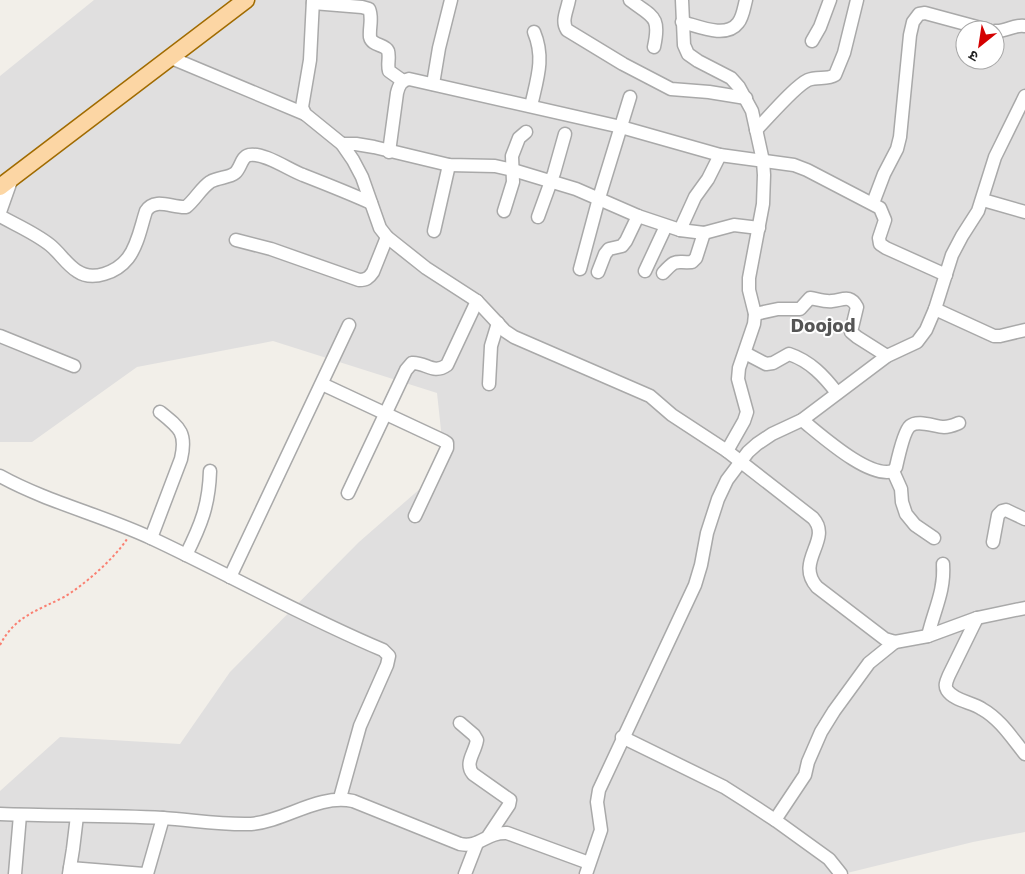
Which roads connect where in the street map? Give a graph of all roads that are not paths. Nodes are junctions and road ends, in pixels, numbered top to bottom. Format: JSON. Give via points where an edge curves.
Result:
{"nodes":[{"id":1,"x":246,"y":0,"type":"edge"},
{"id":2,"x":451,"y":0,"type":"edge"},
{"id":3,"x":569,"y":0,"type":"edge"},
{"id":4,"x":630,"y":0,"type":"edge"},
{"id":5,"x":682,"y":0,"type":"edge"},
{"id":6,"x":746,"y":0,"type":"edge"},
{"id":7,"x":830,"y":0,"type":"edge"},
{"id":8,"x":857,"y":0,"type":"edge"},
{"id":9,"x":313,"y":1,"type":"edge"},
{"id":10,"x":955,"y":21,"type":"edge"},
{"id":11,"x":682,"y":22,"type":"junction"},
{"id":12,"x":1025,"y":26,"type":"edge"},
{"id":13,"x":1005,"y":31,"type":"edge"},
{"id":14,"x":534,"y":32,"type":"dead end"},
{"id":15,"x":812,"y":41,"type":"dead end"},
{"id":16,"x":654,"y":47,"type":"dead end"},
{"id":17,"x":169,"y":57,"type":"junction"},
{"id":18,"x":403,"y":81,"type":"junction"},
{"id":19,"x":433,"y":84,"type":"junction"},
{"id":20,"x":1025,"y":96,"type":"edge"},
{"id":21,"x":630,"y":97,"type":"dead end"},
{"id":22,"x":746,"y":98,"type":"junction"},
{"id":23,"x":531,"y":106,"type":"junction"},
{"id":24,"x":305,"y":114,"type":"junction"},
{"id":25,"x":621,"y":127,"type":"junction"},
{"id":26,"x":756,"y":130,"type":"junction"},
{"id":27,"x":526,"y":132,"type":"dead end"},
{"id":28,"x":565,"y":134,"type":"dead end"},
{"id":29,"x":342,"y":144,"type":"junction"},
{"id":30,"x":389,"y":152,"type":"junction"},
{"id":31,"x":720,"y":155,"type":"junction"},
{"id":32,"x":763,"y":161,"type":"junction"},
{"id":33,"x":449,"y":164,"type":"junction"},
{"id":34,"x":513,"y":170,"type":"junction"},
{"id":35,"x":552,"y":181,"type":"junction"},
{"id":36,"x":6,"y":182,"type":"edge"},
{"id":37,"x":599,"y":198,"type":"junction"},
{"id":38,"x":983,"y":200,"type":"junction"},
{"id":39,"x":371,"y":203,"type":"junction"},
{"id":40,"x":873,"y":203,"type":"junction"},
{"id":41,"x":504,"y":211,"type":"dead end"},
{"id":42,"x":1025,"y":212,"type":"edge"},
{"id":43,"x":0,"y":214,"type":"edge"},
{"id":44,"x":638,"y":216,"type":"junction"},
{"id":45,"x":538,"y":217,"type":"dead end"},
{"id":46,"x":666,"y":226,"type":"junction"},
{"id":47,"x":759,"y":228,"type":"junction"},
{"id":48,"x":680,"y":230,"type":"junction"},
{"id":49,"x":434,"y":231,"type":"dead end"},
{"id":50,"x":704,"y":233,"type":"junction"},
{"id":51,"x":387,"y":237,"type":"junction"},
{"id":52,"x":236,"y":240,"type":"dead end"},
{"id":53,"x":580,"y":270,"type":"dead end"},
{"id":54,"x":644,"y":271,"type":"dead end"},
{"id":55,"x":598,"y":272,"type":"dead end"},
{"id":56,"x":663,"y":272,"type":"dead end"},
{"id":57,"x":946,"y":275,"type":"junction"},
{"id":58,"x":477,"y":301,"type":"junction"},
{"id":59,"x":935,"y":309,"type":"junction"},
{"id":60,"x":755,"y":314,"type":"junction"},
{"id":61,"x":498,"y":323,"type":"junction"},
{"id":62,"x":349,"y":326,"type":"dead end"},
{"id":63,"x":1025,"y":330,"type":"edge"},
{"id":64,"x":0,"y":336,"type":"edge"},
{"id":65,"x":744,"y":353,"type":"junction"},
{"id":66,"x":888,"y":356,"type":"junction"},
{"id":67,"x":74,"y":366,"type":"dead end"},
{"id":68,"x":322,"y":384,"type":"junction"},
{"id":69,"x":489,"y":384,"type":"dead end"},
{"id":70,"x":836,"y":393,"type":"junction"},
{"id":71,"x":160,"y":412,"type":"dead end"},
{"id":72,"x":386,"y":413,"type":"junction"},
{"id":73,"x":802,"y":420,"type":"junction"},
{"id":74,"x":959,"y":423,"type":"dead end"},
{"id":75,"x":727,"y":451,"type":"junction"},
{"id":76,"x":741,"y":461,"type":"junction"},
{"id":77,"x":210,"y":470,"type":"dead end"},
{"id":78,"x":893,"y":471,"type":"junction"},
{"id":79,"x":0,"y":476,"type":"edge"},
{"id":80,"x":348,"y":494,"type":"dead end"},
{"id":81,"x":1024,"y":515,"type":"edge"},
{"id":82,"x":415,"y":516,"type":"dead end"},
{"id":83,"x":150,"y":538,"type":"junction"},
{"id":84,"x":934,"y":538,"type":"dead end"},
{"id":85,"x":993,"y":542,"type":"dead end"},
{"id":86,"x":186,"y":555,"type":"junction"},
{"id":87,"x":943,"y":564,"type":"dead end"},
{"id":88,"x":230,"y":577,"type":"junction"},
{"id":89,"x":1024,"y":606,"type":"edge"},
{"id":90,"x":977,"y":618,"type":"junction"},
{"id":91,"x":928,"y":636,"type":"junction"},
{"id":92,"x":895,"y":642,"type":"junction"},
{"id":93,"x":460,"y":723,"type":"dead end"},
{"id":94,"x":622,"y":737,"type":"junction"},
{"id":95,"x":1025,"y":754,"type":"edge"},
{"id":96,"x":340,"y":798,"type":"junction"},
{"id":97,"x":0,"y":814,"type":"edge"},
{"id":98,"x":20,"y":815,"type":"junction"},
{"id":99,"x":77,"y":816,"type":"junction"},
{"id":100,"x":163,"y":818,"type":"junction"},
{"id":101,"x":775,"y":820,"type":"junction"},
{"id":102,"x":489,"y":835,"type":"junction"},
{"id":103,"x":476,"y":843,"type":"junction"},
{"id":104,"x":588,"y":869,"type":"edge"},
{"id":105,"x":69,"y":871,"type":"edge"},
{"id":106,"x":15,"y":874,"type":"edge"},
{"id":107,"x":145,"y":874,"type":"edge"},
{"id":108,"x":465,"y":874,"type":"edge"},
{"id":109,"x":841,"y":874,"type":"edge"}],
"edges":[{"from":1,"to":17,"type":"main road"},
{"from":2,"to":19,"type":"street"},
{"from":3,"to":22,"type":"street","via":[[564,20],[567,30],[623,64],[671,89]]},
{"from":4,"to":16,"type":"street","via":[[655,21]]},
{"from":5,"to":11,"type":"street"},
{"from":6,"to":11,"type":"street","via":[[739,22],[725,31]]},
{"from":7,"to":15,"type":"street"},
{"from":8,"to":26,"type":"street","via":[[835,75],[808,80],[799,86]]},
{"from":9,"to":18,"type":"street","via":[[369,9],[372,42],[388,51],[389,71]]},
{"from":9,"to":24,"type":"street","via":[[310,60],[302,107]]},
{"from":10,"to":40,"type":"street","via":[[926,13],[919,14],[913,22],[900,137]]},
{"from":11,"to":22,"type":"street","via":[[688,54],[731,78]]},
{"from":12,"to":13,"type":"street"},
{"from":14,"to":23,"type":"street","via":[[540,44],[540,63]]},
{"from":17,"to":24,"type":"street"},
{"from":17,"to":36,"type":"main road"},
{"from":18,"to":19,"type":"street","via":[[409,79]]},
{"from":18,"to":30,"type":"street","via":[[397,93]]},
{"from":19,"to":23,"type":"street"},
{"from":20,"to":38,"type":"street","via":[[998,151]]},
{"from":21,"to":25,"type":"street"},
{"from":22,"to":26,"type":"street"},
{"from":23,"to":25,"type":"street"},
{"from":24,"to":29,"type":"street"},
{"from":25,"to":31,"type":"street"},
{"from":25,"to":37,"type":"street"},
{"from":26,"to":32,"type":"street"},
{"from":27,"to":34,"type":"street","via":[[514,149]]},
{"from":28,"to":35,"type":"street"},
{"from":29,"to":30,"type":"street"},
{"from":29,"to":39,"type":"street","via":[[362,177]]},
{"from":30,"to":33,"type":"street"},
{"from":31,"to":32,"type":"street"},
{"from":31,"to":48,"type":"street","via":[[695,196]]},
{"from":32,"to":40,"type":"street","via":[[808,170]]},
{"from":32,"to":47,"type":"street","via":[[763,204]]},
{"from":33,"to":34,"type":"street"},
{"from":33,"to":49,"type":"street"},
{"from":34,"to":35,"type":"street"},
{"from":34,"to":41,"type":"street","via":[[513,182]]},
{"from":35,"to":37,"type":"street"},
{"from":35,"to":45,"type":"street"},
{"from":36,"to":43,"type":"street"},
{"from":37,"to":44,"type":"street"},
{"from":37,"to":53,"type":"street"},
{"from":38,"to":42,"type":"street"},
{"from":38,"to":57,"type":"street","via":[[952,255]]},
{"from":39,"to":43,"type":"street","via":[[266,158],[248,155],[238,171],[211,181],[186,207],[156,203],[150,206],[128,259],[93,277],[76,271],[50,244]]},
{"from":39,"to":51,"type":"street","via":[[380,228]]},
{"from":40,"to":57,"type":"street","via":[[880,208],[885,220],[880,244]]},
{"from":44,"to":46,"type":"street"},
{"from":44,"to":55,"type":"street","via":[[626,241],[622,246],[609,249]]},
{"from":46,"to":48,"type":"street"},
{"from":46,"to":54,"type":"street"},
{"from":47,"to":50,"type":"street","via":[[734,225]]},
{"from":47,"to":60,"type":"street","via":[[749,278]]},
{"from":48,"to":50,"type":"street"},
{"from":50,"to":56,"type":"street","via":[[692,262],[677,260]]},
{"from":51,"to":52,"type":"street","via":[[373,272],[365,280]]},
{"from":51,"to":58,"type":"street","via":[[420,264]]},
{"from":57,"to":59,"type":"street"},
{"from":58,"to":61,"type":"street"},
{"from":58,"to":72,"type":"street","via":[[447,365],[434,369],[412,363]]},
{"from":59,"to":63,"type":"street","via":[[994,336]]},
{"from":59,"to":66,"type":"street","via":[[917,342]]},
{"from":60,"to":65,"type":"street"},
{"from":60,"to":66,"type":"street","via":[[800,309],[810,298],[831,301],[848,298],[857,307],[852,332]]},
{"from":61,"to":69,"type":"street","via":[[491,346]]},
{"from":61,"to":75,"type":"street","via":[[514,337],[650,396],[672,415]]},
{"from":62,"to":68,"type":"street"},
{"from":64,"to":67,"type":"street"},
{"from":65,"to":70,"type":"street","via":[[766,364],[789,354],[795,356],[825,377]]},
{"from":65,"to":75,"type":"street","via":[[738,379],[747,412]]},
{"from":66,"to":70,"type":"street"},
{"from":68,"to":72,"type":"street"},
{"from":68,"to":88,"type":"street"},
{"from":70,"to":73,"type":"street"},
{"from":71,"to":83,"type":"street","via":[[180,429],[184,438],[180,459]]},
{"from":72,"to":80,"type":"street"},
{"from":72,"to":82,"type":"street","via":[[447,444]]},
{"from":73,"to":76,"type":"street","via":[[757,444]]},
{"from":73,"to":78,"type":"street","via":[[859,462],[882,472]]},
{"from":74,"to":78,"type":"street","via":[[943,427],[910,426]]},
{"from":75,"to":76,"type":"street"},
{"from":76,"to":92,"type":"street","via":[[819,525],[820,533],[809,572],[811,581],[885,638]]},
{"from":76,"to":94,"type":"street","via":[[718,499],[695,585]]},
{"from":77,"to":86,"type":"street","via":[[210,491],[205,511]]},
{"from":78,"to":84,"type":"street","via":[[906,514]]},
{"from":79,"to":83,"type":"street","via":[[24,490],[89,512]]},
{"from":81,"to":85,"type":"street","via":[[1002,511],[998,515]]},
{"from":83,"to":86,"type":"street"},
{"from":86,"to":88,"type":"street"},
{"from":87,"to":91,"type":"street","via":[[943,587]]},
{"from":88,"to":96,"type":"street","via":[[383,650],[389,656],[388,665],[360,726]]},
{"from":89,"to":90,"type":"street"},
{"from":90,"to":91,"type":"street"},
{"from":90,"to":95,"type":"street","via":[[949,675],[947,690],[982,708]]},
{"from":91,"to":92,"type":"street"},
{"from":92,"to":101,"type":"street","via":[[869,663],[834,711],[821,732],[805,775]]},
{"from":93,"to":102,"type":"street","via":[[477,740],[469,769],[510,800]]},
{"from":94,"to":101,"type":"street","via":[[724,787]]},
{"from":94,"to":104,"type":"street","via":[[599,790],[597,802],[601,830]]},
{"from":96,"to":100,"type":"street","via":[[257,823],[223,824]]},
{"from":96,"to":103,"type":"street","via":[[353,800],[460,844],[469,846]]},
{"from":97,"to":98,"type":"street"},
{"from":98,"to":99,"type":"street"},
{"from":98,"to":106,"type":"street"},
{"from":99,"to":100,"type":"street"},
{"from":99,"to":105,"type":"street"},
{"from":100,"to":107,"type":"street"},
{"from":101,"to":109,"type":"street","via":[[829,859]]},
{"from":102,"to":103,"type":"street"},
{"from":102,"to":104,"type":"street","via":[[507,834]]},
{"from":103,"to":108,"type":"street"},
{"from":105,"to":107,"type":"street"}]}
